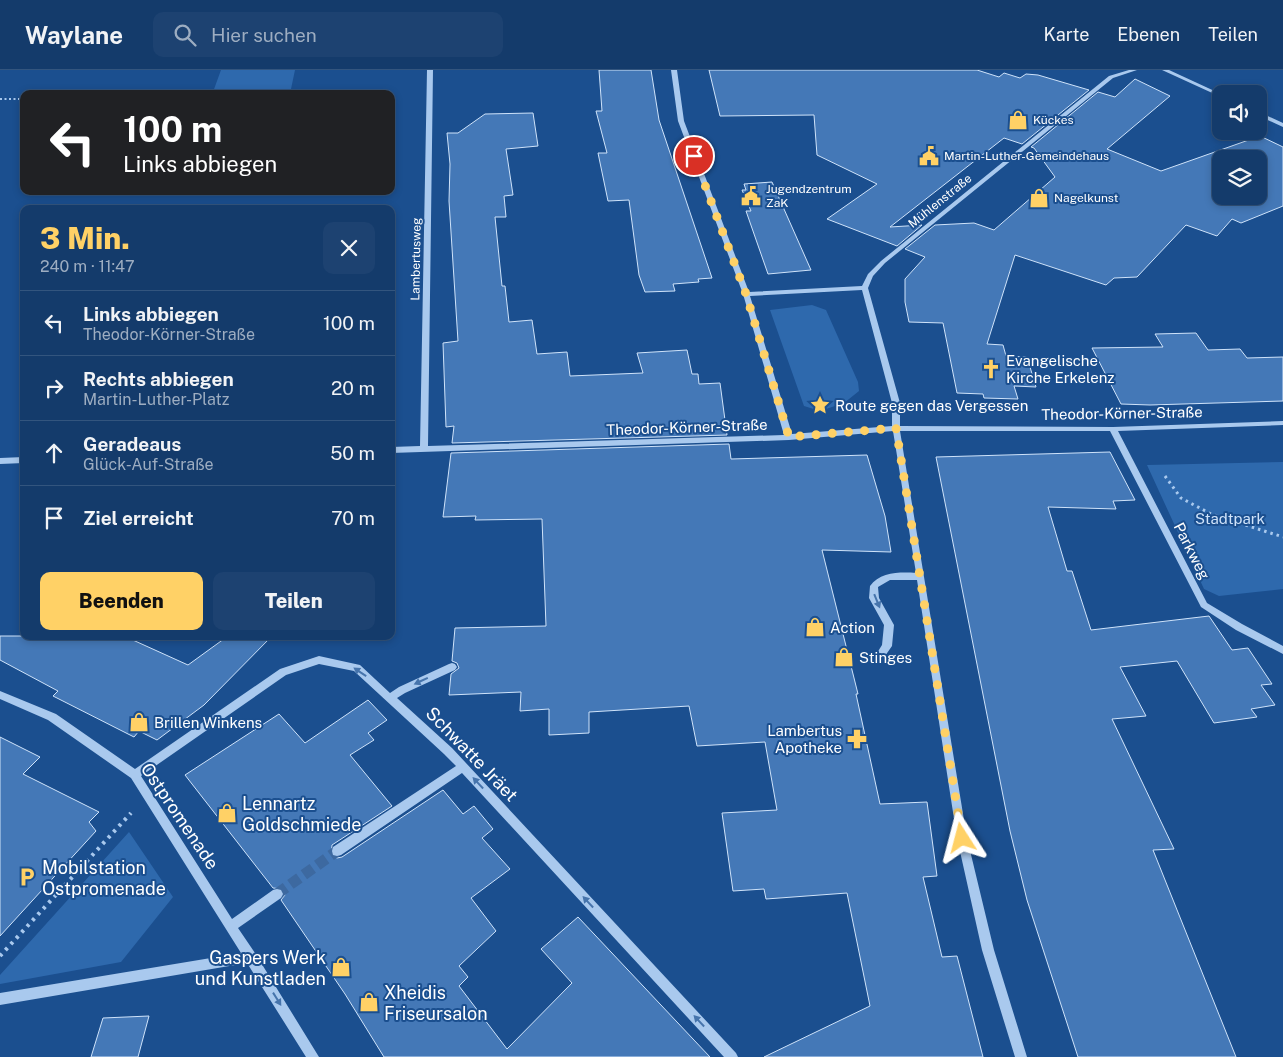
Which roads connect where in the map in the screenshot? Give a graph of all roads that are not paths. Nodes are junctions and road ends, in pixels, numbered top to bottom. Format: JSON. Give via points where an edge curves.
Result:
{"nodes":[{"id":1,"x":430,"y":70,"type":"edge"},
{"id":2,"x":674,"y":70,"type":"edge"},
{"id":3,"x":1134,"y":70,"type":"edge"},
{"id":4,"x":1165,"y":70,"type":"edge"},
{"id":5,"x":1212,"y":92,"type":"edge"},
{"id":6,"x":1267,"y":118,"type":"edge"},
{"id":7,"x":1283,"y":125,"type":"edge"},
{"id":8,"x":865,"y":288,"type":"junction"},
{"id":9,"x":746,"y":294,"type":"junction"},
{"id":10,"x":1283,"y":423,"type":"edge"},
{"id":11,"x":896,"y":428,"type":"junction"},
{"id":12,"x":1113,"y":428,"type":"junction"},
{"id":13,"x":789,"y":437,"type":"junction"},
{"id":14,"x":424,"y":449,"type":"junction"},
{"id":15,"x":395,"y":450,"type":"edge"},
{"id":16,"x":20,"y":460,"type":"edge"},
{"id":17,"x":0,"y":461,"type":"edge"},
{"id":18,"x":921,"y":577,"type":"junction"},
{"id":19,"x":1283,"y":650,"type":"edge"},
{"id":20,"x":882,"y":654,"type":"dead end"},
{"id":21,"x":452,"y":667,"type":"dead end"},
{"id":22,"x":0,"y":695,"type":"edge"},
{"id":23,"x":390,"y":698,"type":"junction"},
{"id":24,"x":462,"y":767,"type":"junction"},
{"id":25,"x":135,"y":774,"type":"junction"},
{"id":26,"x":337,"y":851,"type":"tunnel mouth"},
{"id":27,"x":277,"y":894,"type":"tunnel mouth"},
{"id":28,"x":231,"y":926,"type":"junction"},
{"id":29,"x":251,"y":957,"type":"junction"},
{"id":30,"x":0,"y":999,"type":"edge"},
{"id":31,"x":313,"y":1057,"type":"edge"},
{"id":32,"x":732,"y":1057,"type":"edge"},
{"id":33,"x":1020,"y":1057,"type":"edge"}],
"edges":[{"from":1,"to":14,"type":"street","name":"Lambertusweg"},
{"from":2,"to":9,"type":"street","via":[[681,121]]},
{"from":3,"to":8,"type":"street","name":"Mühlenstraße","via":[[1111,77],[899,249],[870,275]]},
{"from":4,"to":5,"type":"street"},
{"from":6,"to":7,"type":"street"},
{"from":8,"to":9,"type":"street"},
{"from":8,"to":11,"type":"street","via":[[896,403]]},
{"from":9,"to":13,"type":"street"},
{"from":10,"to":12,"type":"street","name":"Theodor-Körner-Straße"},
{"from":11,"to":12,"type":"street","name":"Theodor-Körner-Straße"},
{"from":11,"to":13,"type":"street","name":"Theodor-Körner-Straße"},
{"from":11,"to":18,"type":"street"},
{"from":12,"to":19,"type":"street","name":"Parkweg","via":[[1204,605]]},
{"from":13,"to":14,"type":"street","name":"Theodor-Körner-Straße"},
{"from":14,"to":15,"type":"street","name":"Theodor-Körner-Straße"},
{"from":16,"to":17,"type":"street"},
{"from":18,"to":20,"type":"street","one_way":true,"via":[[895,576],[881,579],[874,586],[874,598],[889,625],[888,646]]},
{"from":18,"to":33,"type":"street","via":[[962,838],[988,950]]},
{"from":21,"to":23,"type":"street","one_way":true},
{"from":22,"to":25,"type":"street","name":"Ostpromenade","via":[[52,717]]},
{"from":23,"to":24,"type":"street","name":"Schwatte Jräet"},
{"from":23,"to":25,"type":"street","name":"Schwatte Jräet","one_way":true,"via":[[358,668],[319,660],[284,672]]},
{"from":24,"to":26,"type":"street"},
{"from":32,"to":24,"type":"street","name":"Schwatte Jräet","one_way":true},
{"from":25,"to":28,"type":"street","name":"Ostpromenade"},
{"from":27,"to":28,"type":"street"},
{"from":28,"to":29,"type":"street","name":"Ostpromenade"},
{"from":29,"to":30,"type":"street"},
{"from":29,"to":31,"type":"street","name":"Ostpromenade","one_way":true}]}
